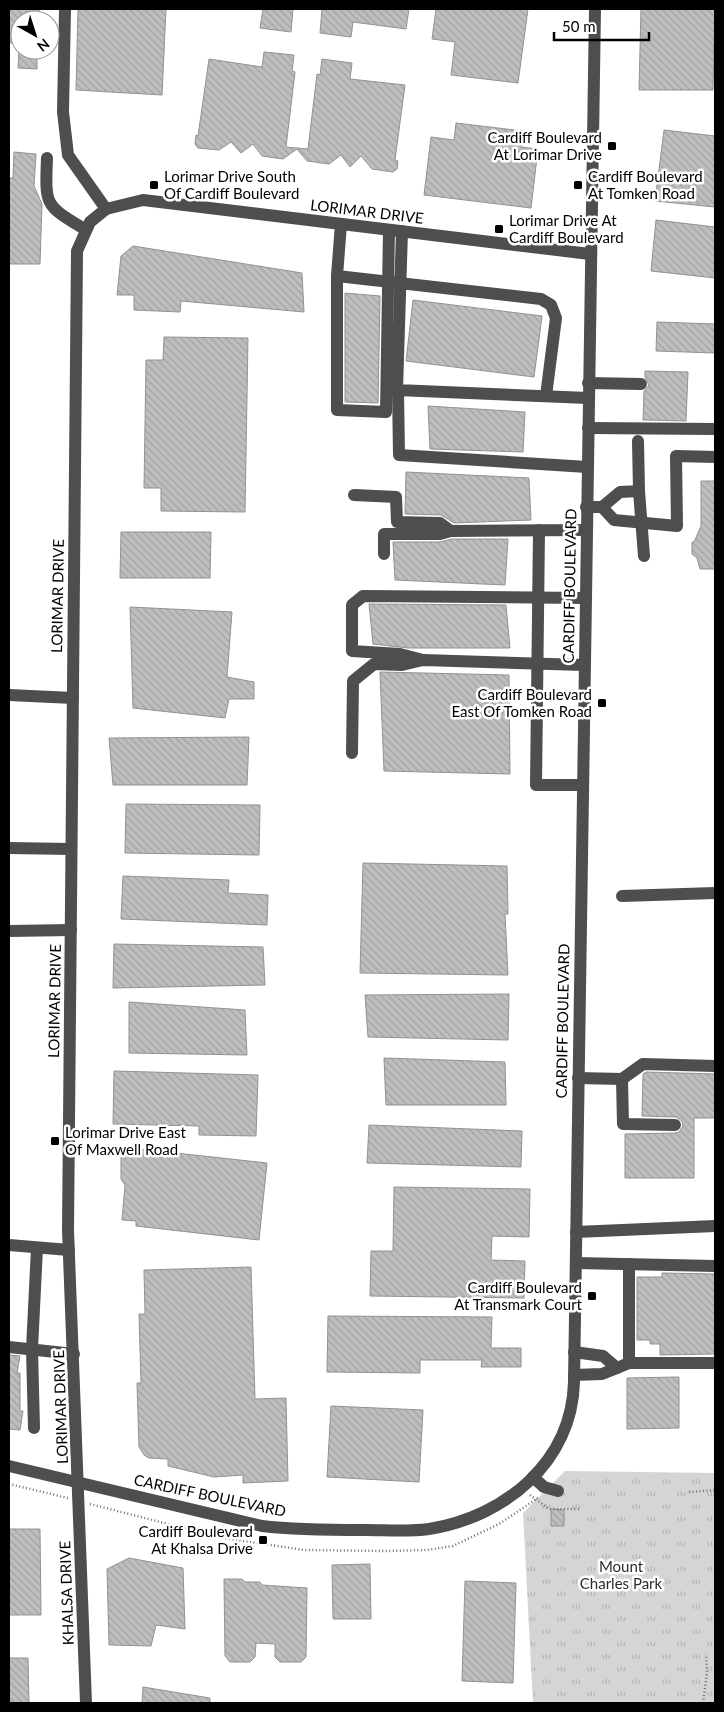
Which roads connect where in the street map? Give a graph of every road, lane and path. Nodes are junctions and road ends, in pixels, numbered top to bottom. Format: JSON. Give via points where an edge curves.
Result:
{"nodes":[{"id":1,"x":65,"y":9,"type":"edge"},
{"id":2,"x":595,"y":9,"type":"edge"},
{"id":3,"x":47,"y":158,"type":"dead end"},
{"id":4,"x":106,"y":209,"type":"junction"},
{"id":5,"x":341,"y":224,"type":"junction"},
{"id":6,"x":86,"y":230,"type":"junction"},
{"id":7,"x":396,"y":230,"type":"junction"},
{"id":8,"x":590,"y":254,"type":"junction"},
{"id":9,"x":337,"y":276,"type":"junction"},
{"id":10,"x":394,"y":282,"type":"junction"},
{"id":11,"x":588,"y":383,"type":"junction"},
{"id":12,"x":640,"y":384,"type":"dead end"},
{"id":13,"x":398,"y":390,"type":"junction"},
{"id":14,"x":546,"y":396,"type":"junction"},
{"id":15,"x":588,"y":398,"type":"junction"},
{"id":16,"x":588,"y":428,"type":"junction"},
{"id":17,"x":715,"y":428,"type":"edge"},
{"id":18,"x":638,"y":441,"type":"dead end"},
{"id":19,"x":715,"y":457,"type":"edge"},
{"id":20,"x":587,"y":467,"type":"junction"},
{"id":21,"x":639,"y":491,"type":"junction"},
{"id":22,"x":354,"y":495,"type":"dead end"},
{"id":23,"x":586,"y":507,"type":"junction"},
{"id":24,"x":602,"y":507,"type":"junction"},
{"id":25,"x":641,"y":522,"type":"junction"},
{"id":26,"x":538,"y":530,"type":"junction"},
{"id":27,"x":586,"y":530,"type":"junction"},
{"id":28,"x":451,"y":531,"type":"junction"},
{"id":29,"x":384,"y":554,"type":"dead end"},
{"id":30,"x":644,"y":556,"type":"dead end"},
{"id":31,"x":538,"y":597,"type":"junction"},
{"id":32,"x":585,"y":598,"type":"junction"},
{"id":33,"x":423,"y":660,"type":"junction"},
{"id":34,"x":538,"y":664,"type":"junction"},
{"id":35,"x":584,"y":665,"type":"junction"},
{"id":36,"x":9,"y":695,"type":"edge"},
{"id":37,"x":73,"y":698,"type":"junction"},
{"id":38,"x":352,"y":753,"type":"dead end"},
{"id":39,"x":582,"y":785,"type":"junction"},
{"id":40,"x":9,"y":848,"type":"edge"},
{"id":41,"x":71,"y":849,"type":"junction"},
{"id":42,"x":715,"y":893,"type":"edge"},
{"id":43,"x":622,"y":896,"type":"dead end"},
{"id":44,"x":71,"y":930,"type":"junction"},
{"id":45,"x":9,"y":931,"type":"edge"},
{"id":46,"x":715,"y":1066,"type":"edge"},
{"id":47,"x":578,"y":1078,"type":"junction"},
{"id":48,"x":622,"y":1079,"type":"junction"},
{"id":49,"x":676,"y":1125,"type":"dead end"},
{"id":50,"x":715,"y":1226,"type":"edge"},
{"id":51,"x":576,"y":1232,"type":"junction"},
{"id":52,"x":9,"y":1245,"type":"edge"},
{"id":53,"x":38,"y":1248,"type":"junction"},
{"id":54,"x":69,"y":1250,"type":"junction"},
{"id":55,"x":576,"y":1263,"type":"junction"},
{"id":56,"x":629,"y":1264,"type":"junction"},
{"id":57,"x":715,"y":1266,"type":"edge"},
{"id":58,"x":9,"y":1347,"type":"edge"},
{"id":59,"x":32,"y":1349,"type":"junction"},
{"id":60,"x":574,"y":1352,"type":"junction"},
{"id":61,"x":74,"y":1354,"type":"junction"},
{"id":62,"x":715,"y":1364,"type":"edge"},
{"id":63,"x":623,"y":1366,"type":"junction"},
{"id":64,"x":574,"y":1375,"type":"junction"},
{"id":65,"x":34,"y":1428,"type":"dead end"},
{"id":66,"x":9,"y":1466,"type":"edge"},
{"id":67,"x":533,"y":1477,"type":"junction"},
{"id":68,"x":79,"y":1482,"type":"junction"},
{"id":69,"x":9,"y":1484,"type":"edge"},
{"id":70,"x":522,"y":1487,"type":"junction"},
{"id":71,"x":715,"y":1490,"type":"edge"},
{"id":72,"x":558,"y":1491,"type":"dead end"},
{"id":73,"x":689,"y":1492,"type":"dead end"},
{"id":74,"x":60,"y":1495,"type":"dead end"},
{"id":75,"x":107,"y":1509,"type":"dead end"},
{"id":76,"x":578,"y":1509,"type":"dead end"},
{"id":77,"x":522,"y":1511,"type":"dead end"},
{"id":78,"x":706,"y":1654,"type":"dead end"},
{"id":79,"x":86,"y":1703,"type":"edge"},
{"id":80,"x":703,"y":1703,"type":"edge"}],
"edges":[{"from":1,"to":4,"type":"street","via":[[63,112],[68,155]]},
{"from":2,"to":8,"type":"street","name":"CARDIFF BOULEVARD"},
{"from":3,"to":6,"type":"street","via":[[46,195],[49,204]]},
{"from":4,"to":5,"type":"street","name":"LORIMAR DRIVE","via":[[143,200]]},
{"from":4,"to":6,"type":"street","name":"LORIMAR DRIVE","via":[[90,222]]},
{"from":5,"to":7,"type":"street","name":"LORIMAR DRIVE"},
{"from":5,"to":9,"type":"street"},
{"from":6,"to":37,"type":"street","name":"LORIMAR DRIVE","via":[[77,251]]},
{"from":7,"to":8,"type":"street","name":"LORIMAR DRIVE"},
{"from":7,"to":10,"type":"street"},
{"from":8,"to":11,"type":"street","name":"CARDIFF BOULEVARD"},
{"from":9,"to":10,"type":"street"},
{"from":9,"to":10,"type":"street","via":[[337,410],[386,412]]},
{"from":10,"to":13,"type":"street"},
{"from":10,"to":14,"type":"street","via":[[541,299],[551,305],[556,318]]},
{"from":11,"to":12,"type":"street"},
{"from":11,"to":15,"type":"street","name":"CARDIFF BOULEVARD"},
{"from":13,"to":14,"type":"street"},
{"from":13,"to":20,"type":"street","via":[[399,455]]},
{"from":14,"to":15,"type":"street"},
{"from":15,"to":16,"type":"street","name":"CARDIFF BOULEVARD"},
{"from":16,"to":17,"type":"street"},
{"from":16,"to":20,"type":"street","name":"CARDIFF BOULEVARD"},
{"from":18,"to":21,"type":"street"},
{"from":19,"to":25,"type":"street","via":[[676,456],[677,526]]},
{"from":20,"to":23,"type":"street","name":"CARDIFF BOULEVARD"},
{"from":21,"to":24,"type":"street","via":[[620,492]]},
{"from":21,"to":25,"type":"street"},
{"from":22,"to":28,"type":"street","via":[[396,497],[396,522],[440,523]]},
{"from":23,"to":24,"type":"street"},
{"from":23,"to":27,"type":"street","name":"CARDIFF BOULEVARD"},
{"from":24,"to":25,"type":"street","via":[[614,520]]},
{"from":25,"to":30,"type":"street"},
{"from":26,"to":27,"type":"street"},
{"from":26,"to":28,"type":"street"},
{"from":26,"to":31,"type":"street"},
{"from":27,"to":32,"type":"street","name":"CARDIFF BOULEVARD"},
{"from":28,"to":29,"type":"street","via":[[440,534],[384,534]]},
{"from":31,"to":32,"type":"street"},
{"from":31,"to":33,"type":"street","via":[[363,596],[352,605],[352,651],[400,654]]},
{"from":31,"to":34,"type":"street"},
{"from":32,"to":35,"type":"street","name":"CARDIFF BOULEVARD"},
{"from":33,"to":34,"type":"street"},
{"from":33,"to":38,"type":"street","via":[[402,665],[374,664],[353,681]]},
{"from":34,"to":35,"type":"street"},
{"from":34,"to":39,"type":"street","via":[[536,785]]},
{"from":35,"to":39,"type":"street","name":"CARDIFF BOULEVARD"},
{"from":36,"to":37,"type":"street"},
{"from":37,"to":41,"type":"street","name":"LORIMAR DRIVE"},
{"from":39,"to":47,"type":"street","name":"CARDIFF BOULEVARD"},
{"from":40,"to":41,"type":"street"},
{"from":41,"to":44,"type":"street","name":"LORIMAR DRIVE"},
{"from":42,"to":43,"type":"street"},
{"from":44,"to":45,"type":"street"},
{"from":44,"to":54,"type":"street","name":"LORIMAR DRIVE"},
{"from":46,"to":48,"type":"street","via":[[642,1064]]},
{"from":47,"to":48,"type":"street"},
{"from":47,"to":51,"type":"street","name":"CARDIFF BOULEVARD"},
{"from":48,"to":49,"type":"street","via":[[623,1124]]},
{"from":50,"to":51,"type":"street"},
{"from":51,"to":55,"type":"street","name":"CARDIFF BOULEVARD"},
{"from":52,"to":53,"type":"street"},
{"from":53,"to":54,"type":"street"},
{"from":53,"to":59,"type":"street"},
{"from":54,"to":61,"type":"street","name":"LORIMAR DRIVE"},
{"from":55,"to":56,"type":"street"},
{"from":55,"to":60,"type":"street","name":"CARDIFF BOULEVARD"},
{"from":56,"to":57,"type":"street"},
{"from":56,"to":63,"type":"street"},
{"from":58,"to":59,"type":"street"},
{"from":59,"to":61,"type":"street"},
{"from":59,"to":65,"type":"street"},
{"from":60,"to":63,"type":"street","via":[[603,1356]]},
{"from":60,"to":64,"type":"street","name":"CARDIFF BOULEVARD"},
{"from":61,"to":68,"type":"street","name":"LORIMAR DRIVE"},
{"from":62,"to":63,"type":"street"},
{"from":63,"to":64,"type":"street","via":[[602,1374]]},
{"from":64,"to":67,"type":"street","name":"CARDIFF BOULEVARD","via":[[573,1400],[564,1435]]},
{"from":66,"to":68,"type":"street","name":"CARDIFF BOULEVARD"},
{"from":67,"to":70,"type":"street","name":"CARDIFF BOULEVARD"},
{"from":67,"to":72,"type":"street","via":[[544,1488]]},
{"from":68,"to":70,"type":"street","name":"CARDIFF BOULEVARD","via":[[262,1526],[295,1529],[430,1529],[476,1515]]},
{"from":68,"to":79,"type":"street","name":"KHALSA DRIVE"},
{"from":69,"to":74,"type":"path"},
{"from":70,"to":76,"type":"path","via":[[549,1509]]},
{"from":71,"to":73,"type":"path"},
{"from":75,"to":77,"type":"path","via":[[223,1538],[304,1550],[374,1551],[440,1549]]},
{"from":78,"to":80,"type":"path"}]}
